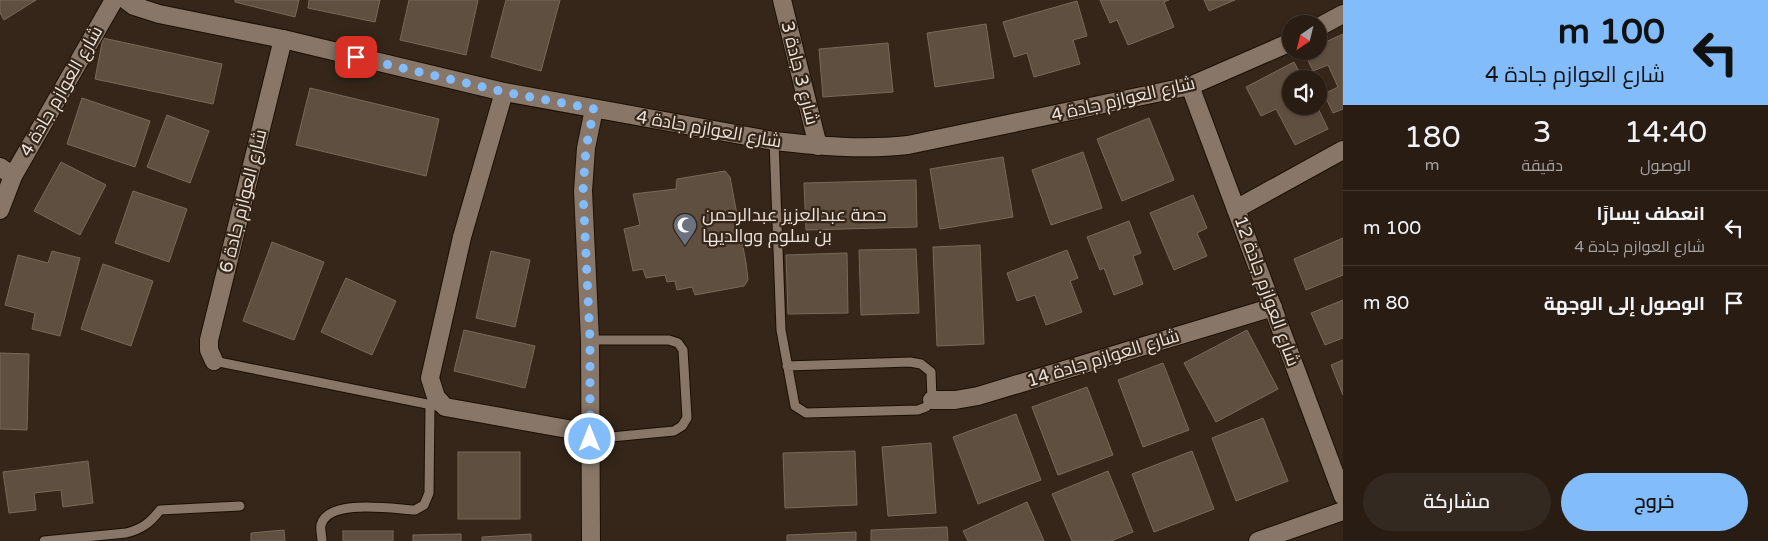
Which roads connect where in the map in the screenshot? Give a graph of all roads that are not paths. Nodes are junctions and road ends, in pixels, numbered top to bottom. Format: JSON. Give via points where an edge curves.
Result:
{"nodes":[{"id":1,"x":114,"y":0,"type":"edge"},
{"id":2,"x":126,"y":0,"type":"edge"},
{"id":3,"x":782,"y":0,"type":"edge"},
{"id":4,"x":1343,"y":14,"type":"edge"},
{"id":5,"x":1328,"y":22,"type":"edge"},
{"id":6,"x":283,"y":39,"type":"junction"},
{"id":7,"x":1282,"y":46,"type":"edge"},
{"id":8,"x":1190,"y":86,"type":"junction"},
{"id":9,"x":504,"y":92,"type":"junction"},
{"id":10,"x":594,"y":109,"type":"junction"},
{"id":11,"x":774,"y":141,"type":"junction"},
{"id":12,"x":818,"y":146,"type":"junction"},
{"id":13,"x":1343,"y":150,"type":"edge"},
{"id":14,"x":6,"y":171,"type":"edge"},
{"id":15,"x":1236,"y":209,"type":"junction"},
{"id":16,"x":0,"y":210,"type":"edge"},
{"id":17,"x":1272,"y":307,"type":"junction"},
{"id":18,"x":590,"y":340,"type":"junction"},
{"id":19,"x":214,"y":361,"type":"joint"},
{"id":20,"x":787,"y":366,"type":"junction"},
{"id":21,"x":932,"y":400,"type":"junction"},
{"id":22,"x":438,"y":406,"type":"junction"},
{"id":23,"x":590,"y":436,"type":"junction"},
{"id":24,"x":1343,"y":496,"type":"edge"},
{"id":25,"x":240,"y":506,"type":"dead end"},
{"id":26,"x":1343,"y":511,"type":"edge"},
{"id":27,"x":44,"y":541,"type":"edge"},
{"id":28,"x":322,"y":541,"type":"edge"},
{"id":29,"x":591,"y":541,"type":"edge"},
{"id":30,"x":1258,"y":541,"type":"edge"}],
"edges":[{"from":1,"to":14,"type":"street","name":"شارع العوازم جادة 4"},
{"from":2,"to":6,"type":"street","name":"شارع العوازم جادة 4","via":[[159,14]]},
{"from":3,"to":12,"type":"street","name":"شارع 3 جادة 3"},
{"from":4,"to":5,"type":"street"},
{"from":6,"to":9,"type":"street","name":"شارع العوازم جادة 4"},
{"from":6,"to":19,"type":"street","name":"شارع العوازم جادة 6","via":[[209,340]]},
{"from":7,"to":8,"type":"street","name":"شارع العوازم جادة 4"},
{"from":8,"to":12,"type":"street","name":"شارع العوازم جادة 4","via":[[908,145],[879,148]]},
{"from":8,"to":15,"type":"street","name":"شارع العوازم جادة 12"},
{"from":9,"to":10,"type":"street","name":"شارع العوازم جادة 4"},
{"from":9,"to":22,"type":"street","via":[[462,237],[430,378]]},
{"from":10,"to":11,"type":"street","name":"شارع العوازم جادة 4"},
{"from":10,"to":18,"type":"street","via":[[586,148],[583,191]]},
{"from":11,"to":12,"type":"street","name":"شارع العوازم جادة 4"},
{"from":11,"to":20,"type":"lane","via":[[780,330]]},
{"from":13,"to":15,"type":"street"},
{"from":14,"to":16,"type":"street","name":"شارع العوازم جادة 4"},
{"from":15,"to":17,"type":"street","name":"شارع العوازم جادة 12"},
{"from":17,"to":21,"type":"street","name":"شارع العوازم جادة 14","via":[[978,396]]},
{"from":17,"to":24,"type":"street","name":"شارع العوازم جادة 12"},
{"from":18,"to":23,"type":"street"},
{"from":18,"to":23,"type":"lane","via":[[669,340],[678,343],[683,350],[687,418],[674,431]]},
{"from":19,"to":22,"type":"lane"},
{"from":20,"to":21,"type":"lane","via":[[921,364],[931,372]]},
{"from":20,"to":21,"type":"lane","via":[[795,406],[806,413],[918,410]]},
{"from":22,"to":23,"type":"street"},
{"from":22,"to":28,"type":"lane","via":[[429,493],[424,506],[415,510],[348,507],[330,512],[321,525]]},
{"from":23,"to":29,"type":"street"},
{"from":25,"to":27,"type":"lane","via":[[160,510],[139,530]]},
{"from":26,"to":30,"type":"street"}]}
